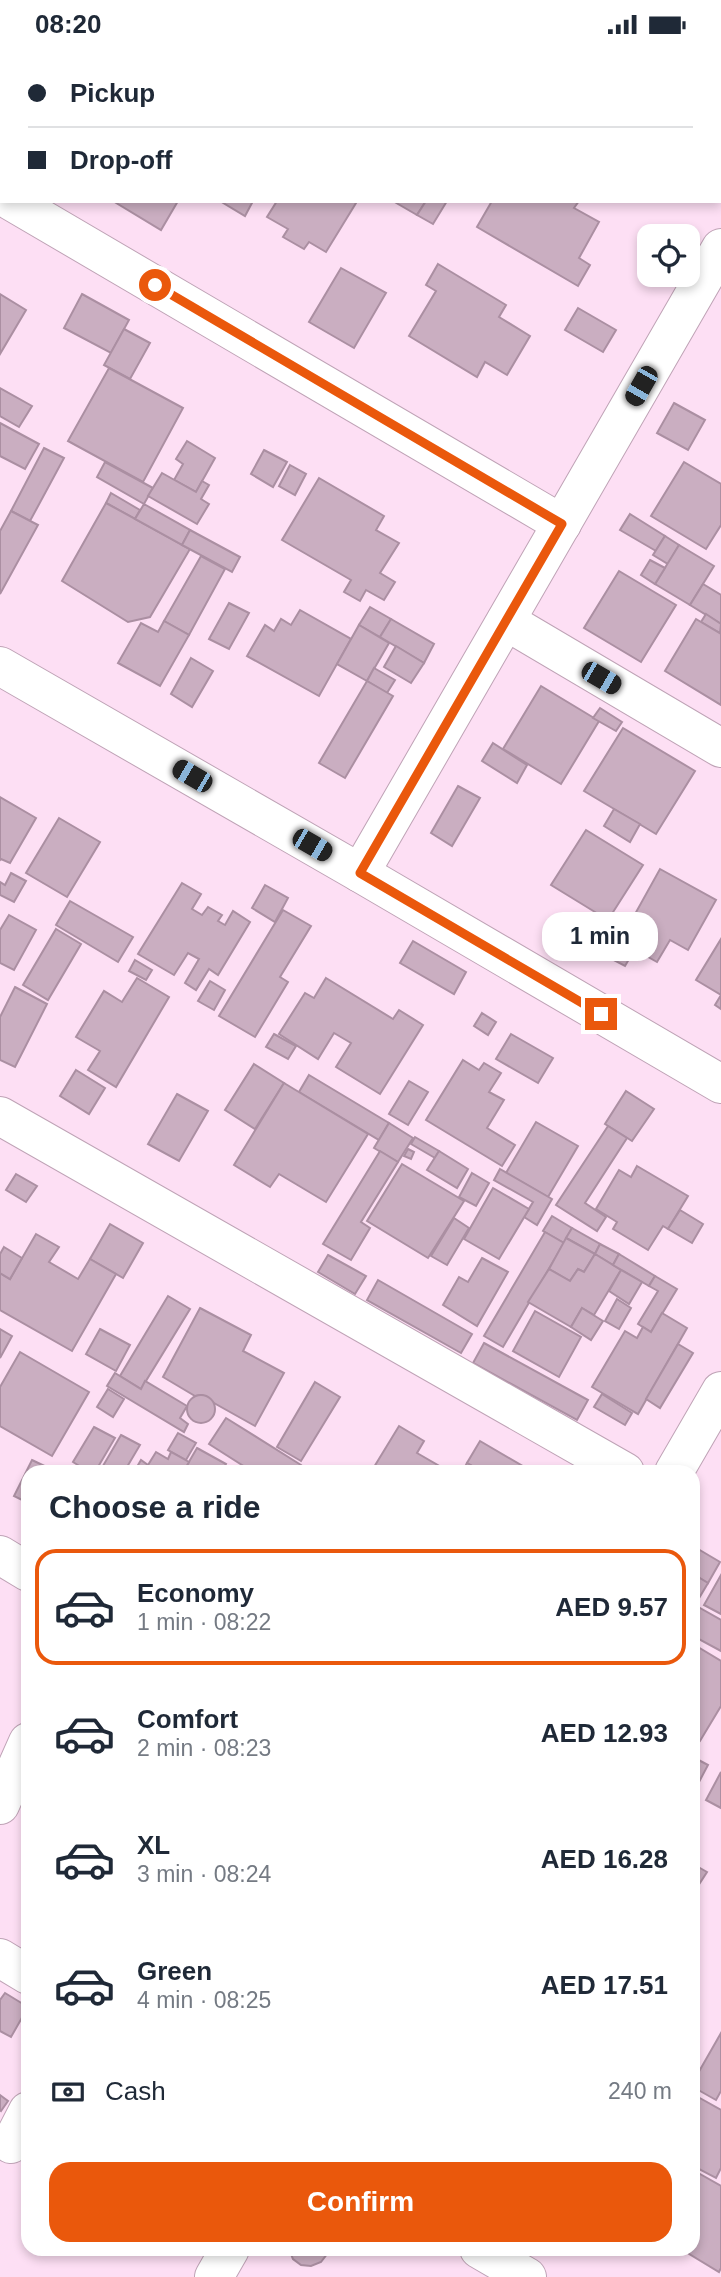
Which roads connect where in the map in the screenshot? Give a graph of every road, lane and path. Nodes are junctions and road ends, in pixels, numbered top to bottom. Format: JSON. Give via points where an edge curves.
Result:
{"nodes":[{"id":1,"x":14,"y":203,"type":"edge"},
{"id":2,"x":721,"y":248,"type":"edge"},
{"id":3,"x":562,"y":524,"type":"junction"},
{"id":4,"x":506,"y":621,"type":"junction"},
{"id":5,"x":0,"y":666,"type":"edge"},
{"id":6,"x":721,"y":748,"type":"edge"},
{"id":7,"x":360,"y":873,"type":"junction"},
{"id":8,"x":721,"y":1084,"type":"edge"},
{"id":9,"x":0,"y":1116,"type":"edge"},
{"id":10,"x":721,"y":1391,"type":"edge"},
{"id":11,"x":613,"y":1465,"type":"edge"},
{"id":12,"x":678,"y":1465,"type":"edge"},
{"id":13,"x":0,"y":1555,"type":"edge"},
{"id":14,"x":21,"y":1568,"type":"edge"},
{"id":15,"x":21,"y":1758,"type":"edge"},
{"id":16,"x":0,"y":1805,"type":"edge"},
{"id":17,"x":0,"y":1958,"type":"edge"},
{"id":18,"x":21,"y":1971,"type":"edge"},
{"id":19,"x":226,"y":2256,"type":"edge"},
{"id":20,"x":491,"y":2256,"type":"edge"},
{"id":21,"x":214,"y":2277,"type":"edge"},
{"id":22,"x":527,"y":2277,"type":"edge"}],
"edges":[{"from":1,"to":3,"type":"street"},
{"from":2,"to":3,"type":"street"},
{"from":3,"to":4,"type":"street"},
{"from":4,"to":6,"type":"street"},
{"from":4,"to":7,"type":"street"},
{"from":5,"to":7,"type":"street"},
{"from":7,"to":8,"type":"street"},
{"from":9,"to":11,"type":"street"},
{"from":10,"to":12,"type":"street"},
{"from":13,"to":14,"type":"street"},
{"from":15,"to":16,"type":"street"},
{"from":17,"to":18,"type":"street"},
{"from":19,"to":21,"type":"street"},
{"from":20,"to":22,"type":"street"}]}
